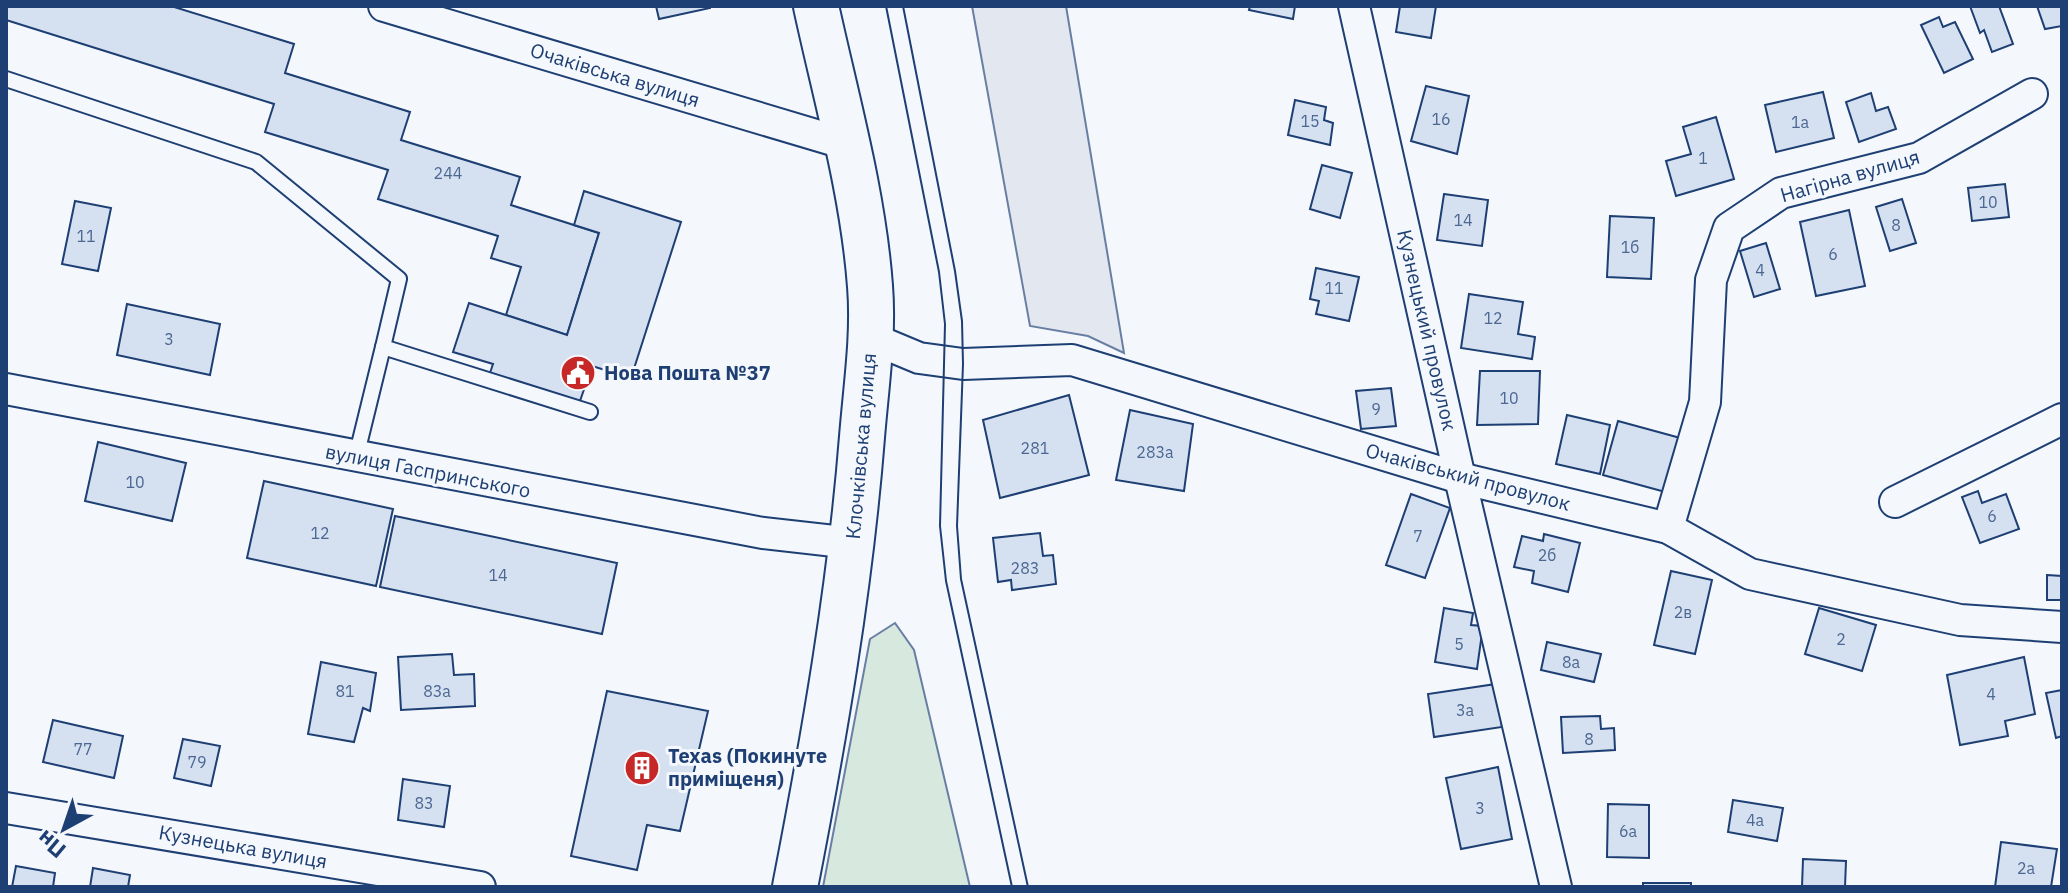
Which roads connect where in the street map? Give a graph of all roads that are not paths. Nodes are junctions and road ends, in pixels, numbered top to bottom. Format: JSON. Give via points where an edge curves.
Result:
{"nodes":[{"id":1,"x":384,"y":6,"type":"edge"},
{"id":2,"x":816,"y":6,"type":"edge"},
{"id":3,"x":1354,"y":6,"type":"edge"},
{"id":4,"x":6,"y":79,"type":"edge"},
{"id":5,"x":2032,"y":94,"type":"dead end"},
{"id":6,"x":846,"y":144,"type":"junction"},
{"id":7,"x":871,"y":338,"type":"junction"},
{"id":8,"x":383,"y":347,"type":"junction"},
{"id":9,"x":6,"y":389,"type":"edge"},
{"id":10,"x":590,"y":412,"type":"dead end"},
{"id":11,"x":2062,"y":419,"type":"edge"},
{"id":12,"x":356,"y":457,"type":"junction"},
{"id":13,"x":1460,"y":478,"type":"junction"},
{"id":14,"x":1895,"y":502,"type":"dead end"},
{"id":15,"x":1668,"y":528,"type":"junction"},
{"id":16,"x":852,"y":543,"type":"junction"},
{"id":17,"x":2062,"y":627,"type":"edge"},
{"id":18,"x":6,"y":808,"type":"edge"},
{"id":19,"x":480,"y":887,"type":"edge"},
{"id":20,"x":795,"y":887,"type":"edge"},
{"id":21,"x":1556,"y":887,"type":"edge"}],
"edges":[{"from":1,"to":6,"type":"street","name":"Очаківська вулиця"},
{"from":2,"to":6,"type":"main road","name":"Клочківська вулиця"},
{"from":3,"to":13,"type":"street","name":"Кузнецький провулок"},
{"from":4,"to":8,"type":"lane","via":[[256,162],[399,279]]},
{"from":5,"to":15,"type":"street","name":"Нагірна вулиця","via":[[1919,158],[1781,193],[1729,228],[1711,280],[1705,402]]},
{"from":6,"to":7,"type":"main road","name":"Клочківська вулиця","via":[[865,244]]},
{"from":7,"to":13,"type":"street","name":"Очаківський провулок","via":[[919,358],[963,364],[1072,360]]},
{"from":7,"to":16,"type":"main road","name":"Клочківська вулиця"},
{"from":8,"to":10,"type":"lane"},
{"from":8,"to":12,"type":"lane"},
{"from":9,"to":12,"type":"street","name":"вулиця Гаспринського"},
{"from":11,"to":14,"type":"street"},
{"from":12,"to":16,"type":"street","name":"вулиця Гаспринського","via":[[763,533]]},
{"from":13,"to":15,"type":"street","name":"Очаківський провулок"},
{"from":13,"to":21,"type":"street","name":"Кузнецький провулок"},
{"from":15,"to":17,"type":"street","name":"Очаківський провулок","via":[[1750,574],[1960,620]]},
{"from":16,"to":20,"type":"main road","name":"Клочківська вулиця","via":[[823,746]]},
{"from":18,"to":19,"type":"street","name":"Кузнецька вулиця"}]}
